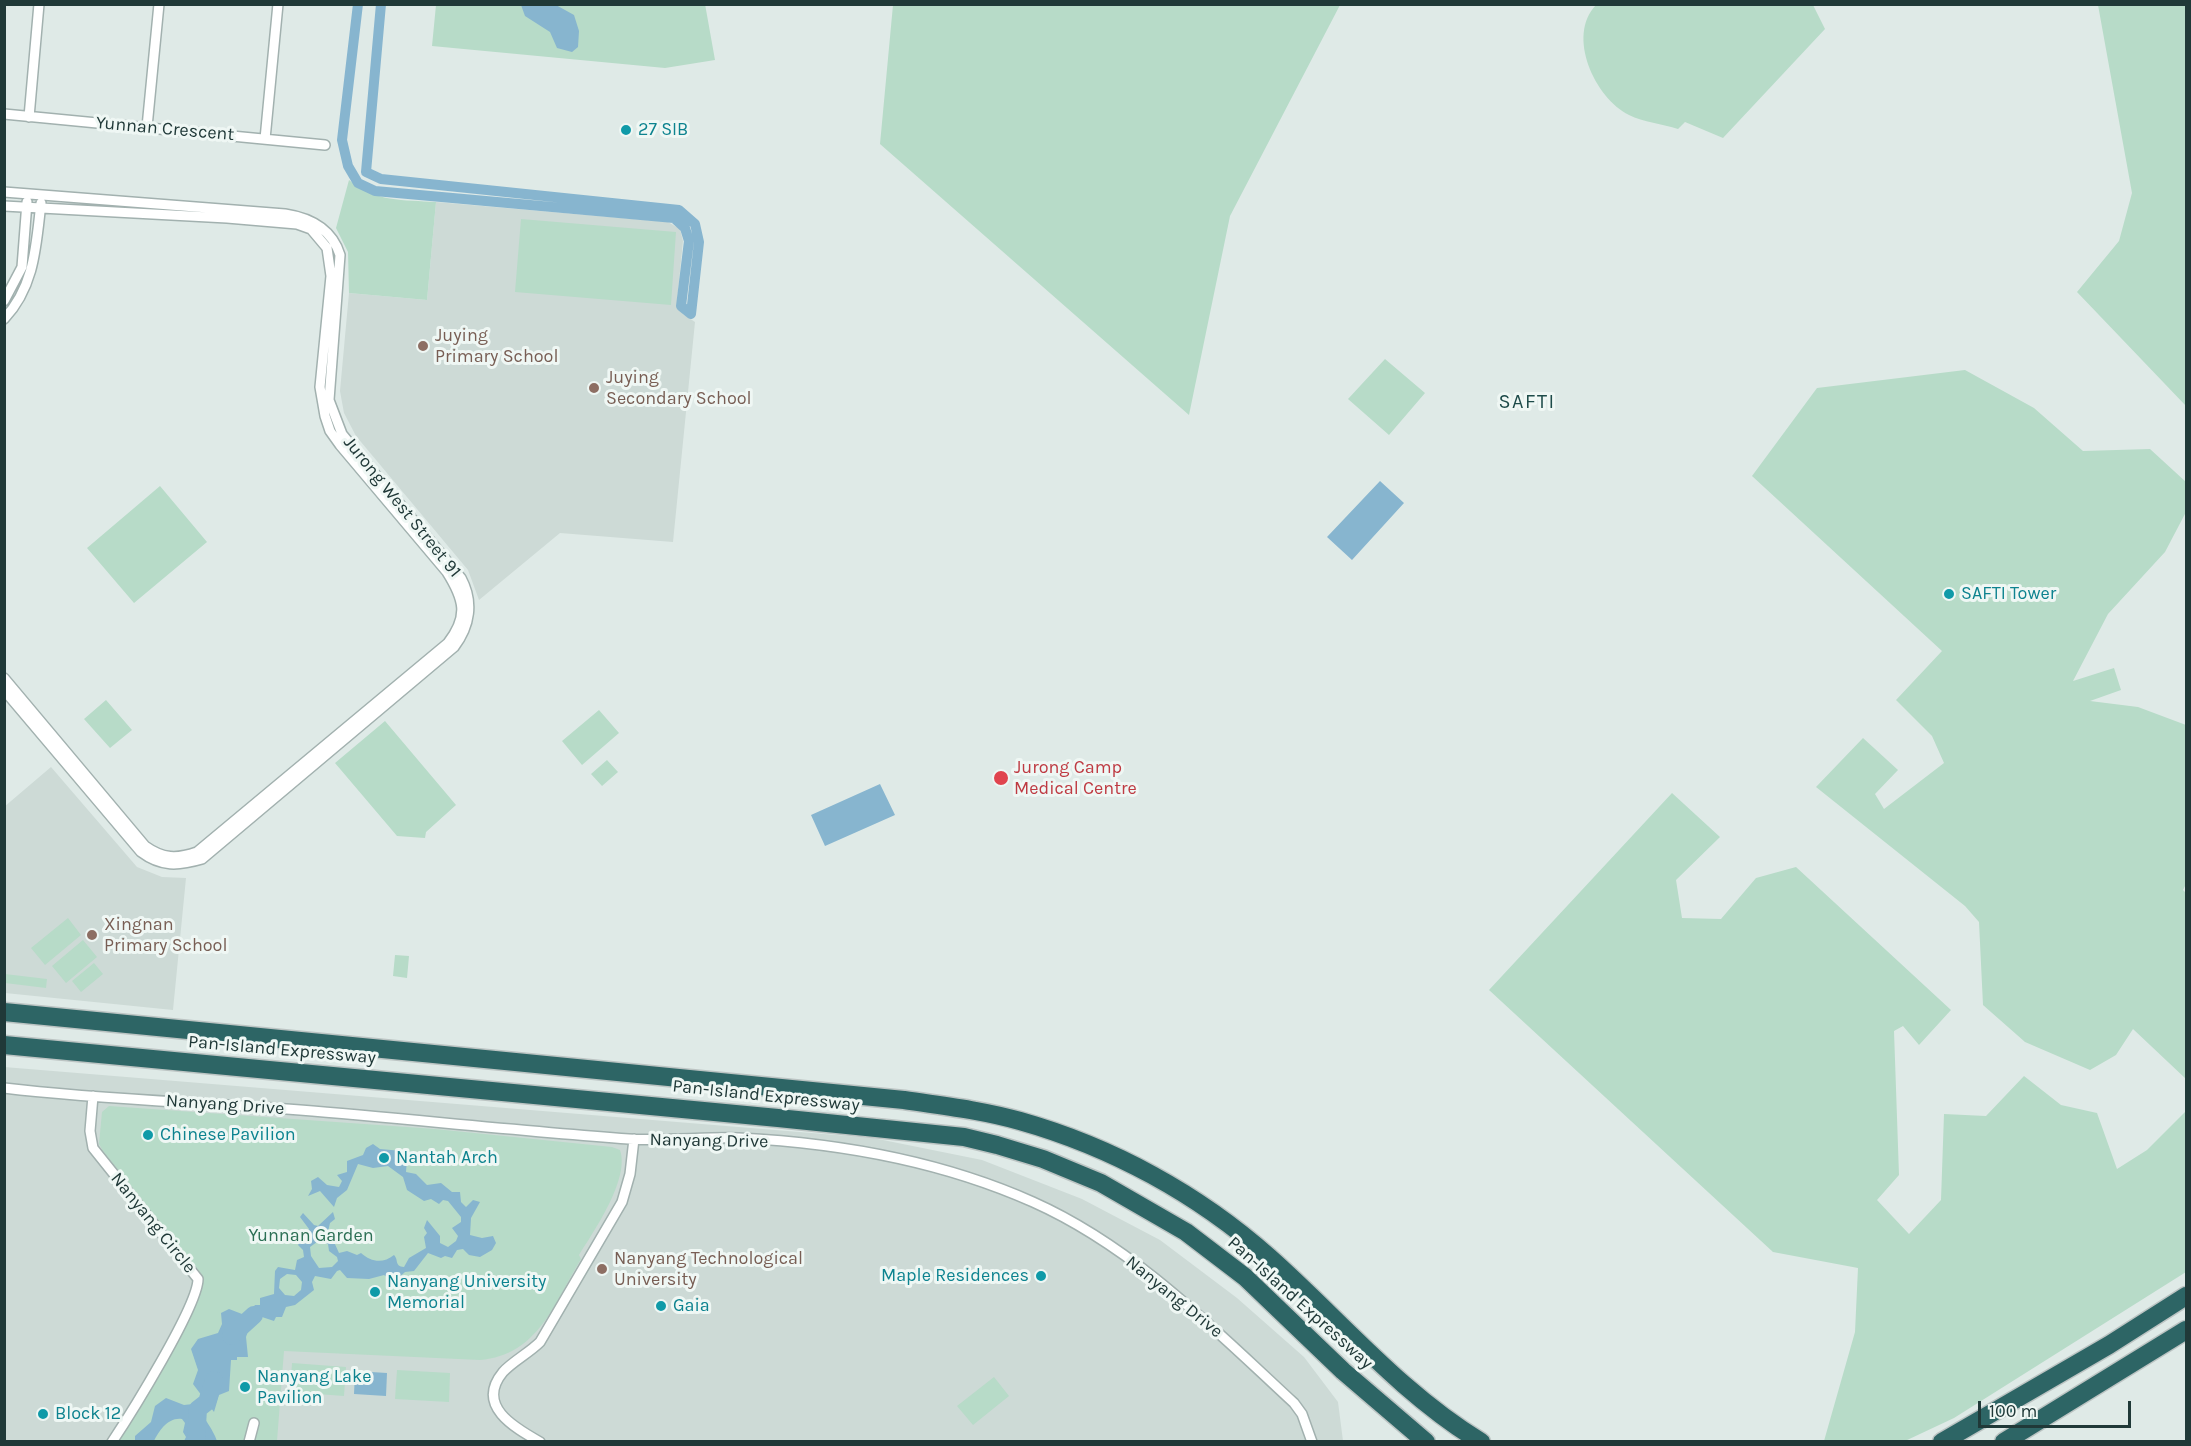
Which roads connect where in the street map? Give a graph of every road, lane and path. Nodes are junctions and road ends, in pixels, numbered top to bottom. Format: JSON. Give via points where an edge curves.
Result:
{"nodes":[{"id":1,"x":39,"y":4,"type":"edge"},
{"id":2,"x":159,"y":4,"type":"edge"},
{"id":3,"x":278,"y":4,"type":"edge"},
{"id":4,"x":4,"y":114,"type":"edge"},
{"id":5,"x":29,"y":117,"type":"junction"},
{"id":6,"x":147,"y":127,"type":"junction"},
{"id":7,"x":265,"y":139,"type":"junction"},
{"id":8,"x":325,"y":145,"type":"dead end"},
{"id":9,"x":4,"y":192,"type":"edge"},
{"id":10,"x":27,"y":194,"type":"junction"},
{"id":11,"x":42,"y":195,"type":"junction"},
{"id":12,"x":4,"y":206,"type":"edge"},
{"id":13,"x":27,"y":207,"type":"junction"},
{"id":14,"x":40,"y":208,"type":"junction"},
{"id":15,"x":4,"y":301,"type":"edge"},
{"id":16,"x":4,"y":319,"type":"edge"},
{"id":17,"x":4,"y":678,"type":"edge"},
{"id":18,"x":4,"y":690,"type":"edge"},
{"id":19,"x":4,"y":1013,"type":"edge"},
{"id":20,"x":4,"y":1045,"type":"edge"},
{"id":21,"x":4,"y":1088,"type":"edge"},
{"id":22,"x":93,"y":1096,"type":"junction"},
{"id":23,"x":634,"y":1139,"type":"junction"},
{"id":24,"x":2187,"y":1296,"type":"edge"},
{"id":25,"x":2187,"y":1330,"type":"edge"},
{"id":26,"x":254,"y":1423,"type":"dead end"},
{"id":27,"x":112,"y":1442,"type":"edge"},
{"id":28,"x":249,"y":1442,"type":"edge"},
{"id":29,"x":540,"y":1442,"type":"edge"},
{"id":30,"x":1312,"y":1442,"type":"edge"},
{"id":31,"x":1426,"y":1442,"type":"edge"},
{"id":32,"x":1481,"y":1442,"type":"edge"},
{"id":33,"x":1942,"y":1442,"type":"edge"},
{"id":34,"x":2004,"y":1442,"type":"edge"}],
"edges":[{"from":1,"to":5,"type":"street"},
{"from":2,"to":6,"type":"street"},
{"from":3,"to":7,"type":"street"},
{"from":4,"to":5,"type":"street","name":"Yunnan Crescent"},
{"from":5,"to":6,"type":"street","name":"Yunnan Crescent"},
{"from":6,"to":7,"type":"street","name":"Yunnan Crescent"},
{"from":7,"to":8,"type":"street","name":"Yunnan Crescent"},
{"from":9,"to":10,"type":"street","name":"Jurong West Street 91"},
{"from":10,"to":11,"type":"street","name":"Jurong West Street 91"},
{"from":10,"to":13,"type":"street"},
{"from":11,"to":14,"type":"street"},
{"from":11,"to":18,"type":"street","name":"Jurong West Street 91","via":[[285,214],[316,223],[330,235],[340,255],[329,400],[334,418],[352,447],[461,578],[470,606],[463,635],[454,647],[202,859],[187,863],[154,862],[141,852]]},
{"from":12,"to":13,"type":"street","name":"Jurong West Street 91"},
{"from":13,"to":14,"type":"street","name":"Jurong West Street 91"},
{"from":13,"to":15,"type":"street","via":[[22,267]]},
{"from":14,"to":16,"type":"street","via":[[28,282]]},
{"from":14,"to":17,"type":"street","name":"Jurong West Street 91","via":[[227,218],[297,224],[311,230],[330,257],[320,387],[330,431],[447,572],[462,606],[457,632],[448,643],[197,852],[172,858],[145,846]]},
{"from":19,"to":32,"type":"highway","name":"Pan-Island Expressway","via":[[679,1076],[974,1110],[1019,1121],[1102,1149],[1170,1185],[1235,1229],[1409,1388]]},
{"from":20,"to":31,"type":"highway","name":"Pan-Island Expressway","via":[[778,1118],[964,1137],[997,1145],[1101,1183],[1186,1232],[1245,1277],[1343,1371]]},
{"from":21,"to":22,"type":"street","name":"Nanyang Drive"},
{"from":22,"to":23,"type":"street","name":"Nanyang Drive"},
{"from":22,"to":27,"type":"street","name":"Nanyang Circle","via":[[91,1143],[195,1274],[198,1285],[136,1406]]},
{"from":23,"to":29,"type":"street","via":[[630,1174],[615,1216],[540,1342],[505,1370],[495,1386],[500,1414]]},
{"from":23,"to":30,"type":"street","name":"Nanyang Drive","via":[[741,1138],[883,1154],[955,1172],[1036,1203],[1113,1247],[1206,1320],[1294,1403]]},
{"from":24,"to":33,"type":"highway"},
{"from":25,"to":34,"type":"highway"},
{"from":26,"to":28,"type":"street"}]}
